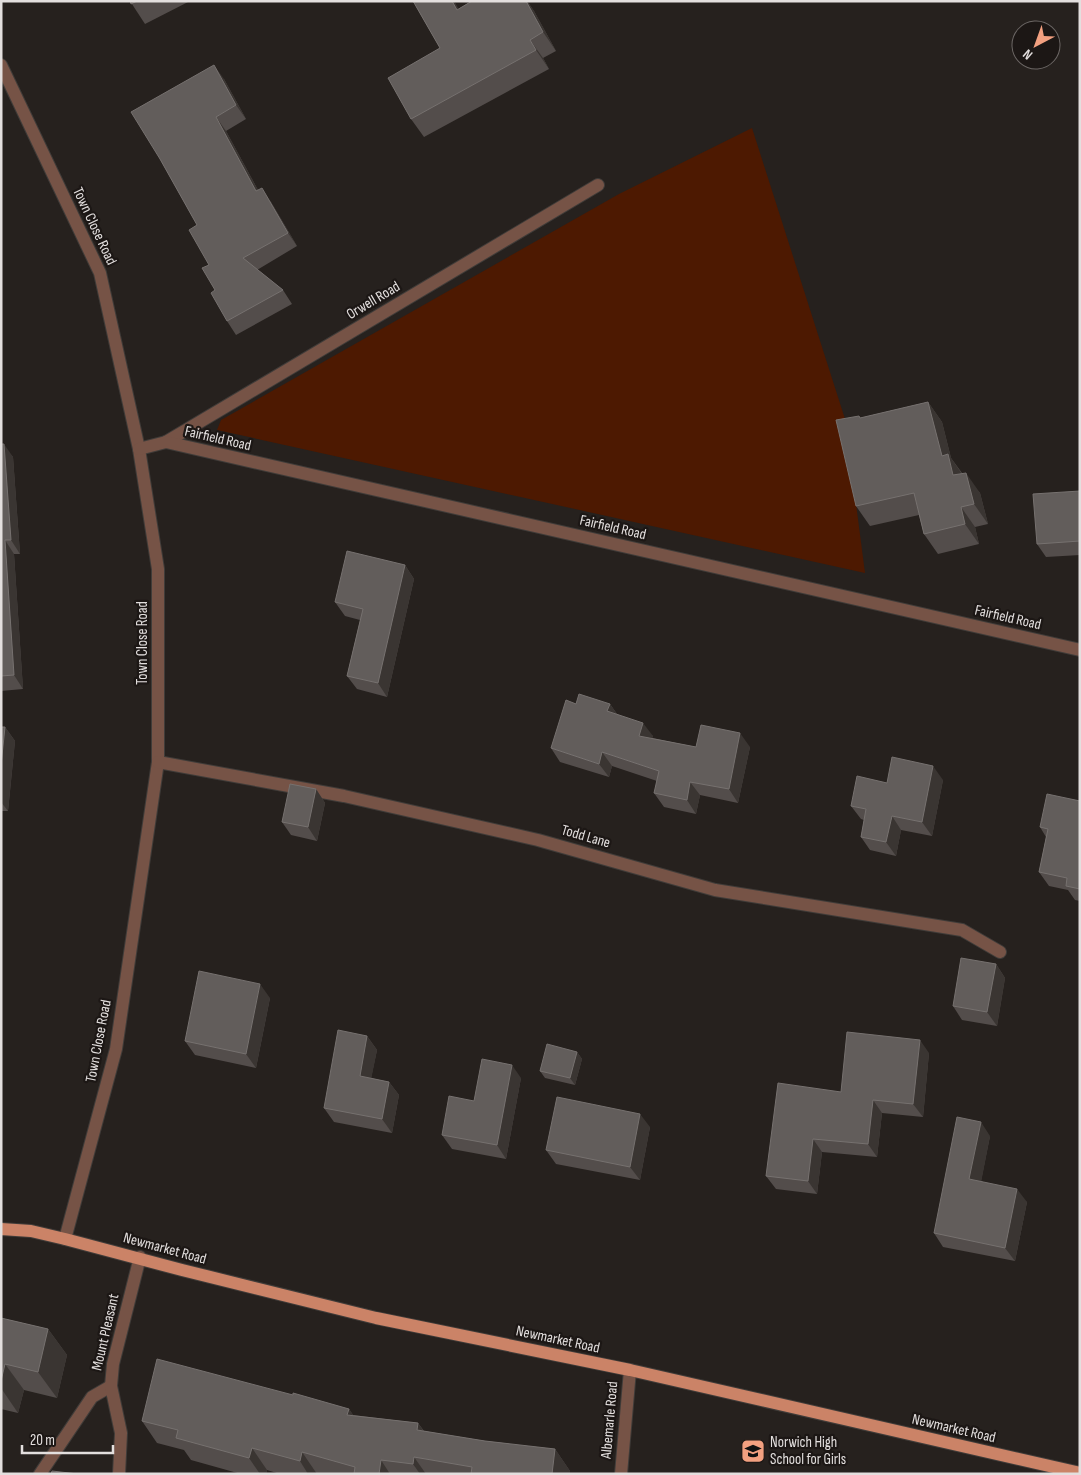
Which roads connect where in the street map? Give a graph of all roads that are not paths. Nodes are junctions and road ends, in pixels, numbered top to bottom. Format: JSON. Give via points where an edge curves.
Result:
{"nodes":[{"id":1,"x":1,"y":65,"type":"edge"},
{"id":2,"x":598,"y":185,"type":"dead end"},
{"id":3,"x":166,"y":442,"type":"junction"},
{"id":4,"x":139,"y":449,"type":"junction"},
{"id":5,"x":1080,"y":650,"type":"edge"},
{"id":6,"x":158,"y":762,"type":"junction"},
{"id":7,"x":1000,"y":952,"type":"dead end"},
{"id":8,"x":1,"y":1220,"type":"edge"},
{"id":9,"x":1,"y":1229,"type":"edge"},
{"id":10,"x":31,"y":1231,"type":"junction"},
{"id":11,"x":65,"y":1239,"type":"junction"},
{"id":12,"x":140,"y":1257,"type":"junction"},
{"id":13,"x":630,"y":1370,"type":"junction"},
{"id":14,"x":111,"y":1386,"type":"junction"},
{"id":15,"x":1080,"y":1473,"type":"edge"},
{"id":16,"x":40,"y":1474,"type":"edge"},
{"id":17,"x":119,"y":1474,"type":"edge"},
{"id":18,"x":621,"y":1474,"type":"edge"}],
"edges":[{"from":1,"to":4,"type":"street","name":"Town Close Road","via":[[100,273]]},
{"from":2,"to":3,"type":"street","name":"Orwell Road"},
{"from":3,"to":4,"type":"street","name":"Fairfield Road"},
{"from":3,"to":5,"type":"street","name":"Fairfield Road"},
{"from":4,"to":6,"type":"street","name":"Town Close Road","via":[[158,569]]},
{"from":6,"to":7,"type":"street","name":"Todd Lane","via":[[344,796],[538,840],[715,890],[962,930]]},
{"from":6,"to":11,"type":"street","name":"Town Close Road","via":[[116,1049]]},
{"from":8,"to":10,"type":"main road","name":"Newmarket Road"},
{"from":9,"to":10,"type":"main road","name":"Newmarket Road"},
{"from":10,"to":11,"type":"main road","name":"Newmarket Road"},
{"from":11,"to":12,"type":"main road","name":"Newmarket Road"},
{"from":12,"to":13,"type":"main road","name":"Newmarket Road","via":[[376,1318]]},
{"from":12,"to":14,"type":"street","name":"Mount Pleasant","via":[[113,1364]]},
{"from":13,"to":15,"type":"main road","name":"Newmarket Road"},
{"from":13,"to":18,"type":"street","name":"Albemarle Road"},
{"from":14,"to":16,"type":"street","via":[[92,1397]]},
{"from":14,"to":17,"type":"street","name":"Mount Pleasant","via":[[121,1433]]}]}
